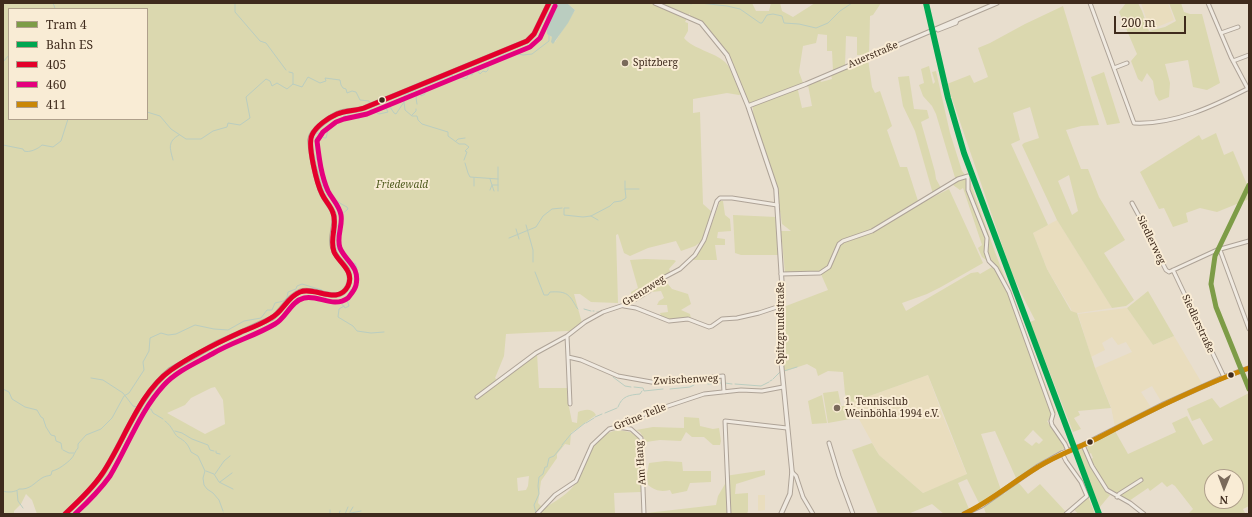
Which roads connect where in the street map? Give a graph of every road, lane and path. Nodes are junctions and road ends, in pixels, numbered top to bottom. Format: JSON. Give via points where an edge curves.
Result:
{"nodes":[{"id":1,"x":549,"y":3,"type":"edge"},
{"id":2,"x":655,"y":3,"type":"edge"},
{"id":3,"x":997,"y":3,"type":"edge"},
{"id":4,"x":1090,"y":3,"type":"edge"},
{"id":5,"x":1208,"y":3,"type":"edge"},
{"id":6,"x":957,"y":20,"type":"junction"},
{"id":7,"x":1238,"y":27,"type":"dead end"},
{"id":8,"x":938,"y":30,"type":"dead end"},
{"id":9,"x":1221,"y":33,"type":"junction"},
{"id":10,"x":1249,"y":55,"type":"edge"},
{"id":11,"x":1233,"y":61,"type":"junction"},
{"id":12,"x":1127,"y":63,"type":"dead end"},
{"id":13,"x":1114,"y":68,"type":"junction"},
{"id":14,"x":1248,"y":89,"type":"edge"},
{"id":15,"x":748,"y":106,"type":"junction"},
{"id":16,"x":1132,"y":203,"type":"dead end"},
{"id":17,"x":777,"y":205,"type":"junction"},
{"id":18,"x":1249,"y":241,"type":"edge"},
{"id":19,"x":1220,"y":250,"type":"junction"},
{"id":20,"x":1173,"y":270,"type":"junction"},
{"id":21,"x":781,"y":274,"type":"junction"},
{"id":22,"x":784,"y":305,"type":"junction"},
{"id":23,"x":623,"y":306,"type":"junction"},
{"id":24,"x":1249,"y":328,"type":"edge"},
{"id":25,"x":567,"y":336,"type":"junction"},
{"id":26,"x":568,"y":357,"type":"junction"},
{"id":27,"x":1249,"y":368,"type":"edge"},
{"id":28,"x":1224,"y":377,"type":"junction"},
{"id":29,"x":783,"y":387,"type":"junction"},
{"id":30,"x":724,"y":392,"type":"junction"},
{"id":31,"x":477,"y":397,"type":"dead end"},
{"id":32,"x":570,"y":404,"type":"dead end"},
{"id":33,"x":617,"y":427,"type":"junction"},
{"id":34,"x":786,"y":428,"type":"junction"},
{"id":35,"x":829,"y":443,"type":"dead end"},
{"id":36,"x":1083,"y":445,"type":"junction"},
{"id":37,"x":1068,"y":451,"type":"junction"},
{"id":38,"x":1062,"y":453,"type":"junction"},
{"id":39,"x":792,"y":472,"type":"junction"},
{"id":40,"x":1141,"y":480,"type":"dead end"},
{"id":41,"x":1117,"y":497,"type":"junction"},
{"id":42,"x":65,"y":514,"type":"edge"},
{"id":43,"x":537,"y":514,"type":"edge"},
{"id":44,"x":644,"y":514,"type":"edge"},
{"id":45,"x":729,"y":514,"type":"edge"},
{"id":46,"x":781,"y":514,"type":"edge"},
{"id":47,"x":813,"y":514,"type":"edge"},
{"id":48,"x":853,"y":514,"type":"edge"},
{"id":49,"x":964,"y":514,"type":"edge"},
{"id":50,"x":1066,"y":514,"type":"edge"},
{"id":51,"x":1144,"y":514,"type":"edge"}],
"edges":[{"from":1,"to":42,"type":"street","via":[[534,34],[527,42],[364,108],[339,113],[312,132],[310,144],[317,180],[334,216],[332,246],[350,275],[348,285],[342,293],[336,295],[304,291],[298,293],[272,318],[207,348],[166,373],[141,405],[102,473]]},
{"from":2,"to":15,"type":"street","name":"Spitzgrundstraße","via":[[705,27],[727,55]]},
{"from":3,"to":6,"type":"street","name":"Auerstraße"},
{"from":4,"to":13,"type":"street"},
{"from":5,"to":9,"type":"street"},
{"from":6,"to":8,"type":"street","via":[[956,23]]},
{"from":6,"to":15,"type":"street","name":"Auerstraße"},
{"from":7,"to":9,"type":"street"},
{"from":9,"to":11,"type":"street"},
{"from":10,"to":11,"type":"street"},
{"from":11,"to":14,"type":"street"},
{"from":12,"to":13,"type":"street"},
{"from":13,"to":14,"type":"street","via":[[1133,122],[1136,124],[1189,115]]},
{"from":15,"to":17,"type":"street","name":"Spitzgrundstraße","via":[[774,184]]},
{"from":16,"to":20,"type":"street","name":"Siedlerweg","via":[[1166,270]]},
{"from":17,"to":21,"type":"street","name":"Spitzgrundstraße"},
{"from":17,"to":23,"type":"street","name":"Grenzweg","via":[[720,198],[704,240],[694,255],[680,269]]},
{"from":18,"to":19,"type":"street"},
{"from":19,"to":20,"type":"street"},
{"from":19,"to":24,"type":"street"},
{"from":20,"to":28,"type":"street","name":"Siedlerstraße"},
{"from":21,"to":22,"type":"street","name":"Spitzgrundstraße"},
{"from":21,"to":37,"type":"street","via":[[820,273],[829,267],[838,244],[872,231],[958,179],[968,176],[968,190],[987,238],[986,252],[989,261],[996,268],[1009,292],[1053,414],[1052,425]]},
{"from":22,"to":23,"type":"street","via":[[737,318],[722,319],[709,327],[688,319],[669,320]]},
{"from":22,"to":29,"type":"street","name":"Spitzgrundstraße","via":[[780,334]]},
{"from":23,"to":25,"type":"street","name":"Grenzweg","via":[[603,312]]},
{"from":25,"to":26,"type":"street"},
{"from":25,"to":31,"type":"street","name":"Grenzweg","via":[[536,353]]},
{"from":26,"to":30,"type":"street","name":"Zwischenweg","via":[[618,376],[657,383],[723,376]]},
{"from":26,"to":32,"type":"street"},
{"from":27,"to":28,"type":"street"},
{"from":28,"to":36,"type":"street"},
{"from":29,"to":30,"type":"street","name":"Grüne Telle","via":[[762,391]]},
{"from":29,"to":34,"type":"street","name":"Spitzgrundstraße"},
{"from":30,"to":33,"type":"street","name":"Grüne Telle","via":[[704,394],[674,403],[626,421]]},
{"from":33,"to":43,"type":"street","name":"Grüne Telle","via":[[609,429],[596,440],[576,481]]},
{"from":33,"to":44,"type":"street","name":"Am Hang","via":[[631,429],[642,438]]},
{"from":34,"to":39,"type":"street","name":"Spitzgrundstraße"},
{"from":34,"to":45,"type":"street","via":[[725,421]]},
{"from":35,"to":48,"type":"street"},
{"from":36,"to":37,"type":"street"},
{"from":36,"to":41,"type":"street","via":[[1107,490]]},
{"from":37,"to":38,"type":"street"},
{"from":38,"to":49,"type":"street","via":[[1037,466],[981,506]]},
{"from":38,"to":50,"type":"street","via":[[1087,496]]},
{"from":39,"to":46,"type":"street","via":[[790,494]]},
{"from":39,"to":47,"type":"street","name":"Spitzgrundstraße"},
{"from":40,"to":41,"type":"street"},
{"from":41,"to":51,"type":"street"}]}
